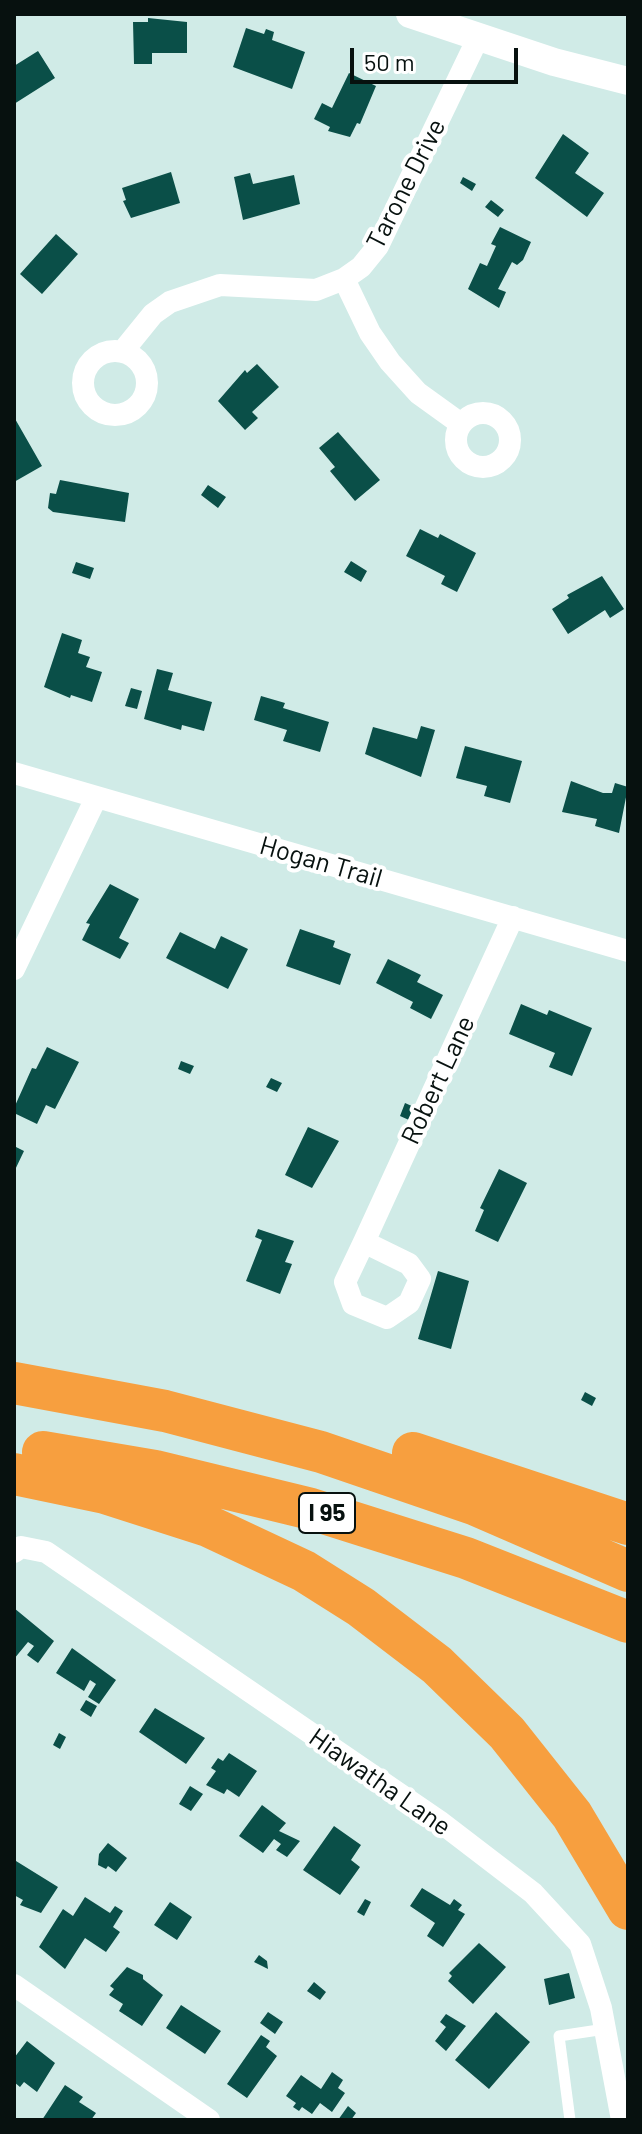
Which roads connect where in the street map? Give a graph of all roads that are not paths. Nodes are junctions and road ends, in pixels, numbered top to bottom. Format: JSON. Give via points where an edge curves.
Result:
{"nodes":[{"id":1,"x":410,"y":14,"type":"edge"},
{"id":2,"x":478,"y":38,"type":"junction"},
{"id":3,"x":622,"y":81,"type":"edge"},
{"id":4,"x":344,"y":279,"type":"junction"},
{"id":5,"x":123,"y":351,"type":"dead end"},
{"id":6,"x":461,"y":424,"type":"dead end"},
{"id":7,"x":14,"y":773,"type":"edge"},
{"id":8,"x":96,"y":798,"type":"junction"},
{"id":9,"x":513,"y":917,"type":"junction"},
{"id":10,"x":628,"y":951,"type":"edge"},
{"id":11,"x":14,"y":969,"type":"edge"},
{"id":12,"x":364,"y":1242,"type":"dead end"},
{"id":13,"x":14,"y":1383,"type":"edge"},
{"id":14,"x":84,"y":1395,"type":"junction"},
{"id":15,"x":14,"y":1448,"type":"edge"},
{"id":16,"x":14,"y":1474,"type":"edge"},
{"id":17,"x":628,"y":1524,"type":"edge"},
{"id":18,"x":14,"y":1552,"type":"edge"},
{"id":19,"x":628,"y":1571,"type":"edge"},
{"id":20,"x":628,"y":1622,"type":"edge"},
{"id":21,"x":628,"y":1909,"type":"edge"},
{"id":22,"x":14,"y":1985,"type":"edge"},
{"id":23,"x":605,"y":2029,"type":"junction"},
{"id":24,"x":209,"y":2120,"type":"edge"},
{"id":25,"x":570,"y":2120,"type":"edge"},
{"id":26,"x":622,"y":2120,"type":"edge"}],
"edges":[{"from":1,"to":2,"type":"street"},
{"from":2,"to":3,"type":"street"},
{"from":2,"to":4,"type":"street","name":"Tarone Drive","via":[[378,246]]},
{"from":4,"to":5,"type":"street","name":"Tarone Drive","via":[[316,290],[220,285],[170,302]]},
{"from":4,"to":6,"type":"street","via":[[390,362],[418,393]]},
{"from":7,"to":8,"type":"street","name":"Hogan Trail"},
{"from":8,"to":9,"type":"street","name":"Hogan Trail"},
{"from":8,"to":11,"type":"street"},
{"from":9,"to":10,"type":"street","name":"Hogan Trail"},
{"from":9,"to":12,"type":"street","name":"Robert Lane"},
{"from":13,"to":14,"type":"highway","number":"I 95"},
{"from":14,"to":17,"type":"highway","via":[[229,1409],[336,1431]]},
{"from":14,"to":19,"type":"highway","number":"I 95","via":[[243,1430],[386,1473],[476,1505]]},
{"from":15,"to":20,"type":"highway","number":"I 95","via":[[155,1471],[311,1509],[466,1558]]},
{"from":16,"to":21,"type":"highway","via":[[140,1502],[208,1526],[304,1571],[370,1613],[437,1665],[507,1733],[572,1815]]},
{"from":18,"to":23,"type":"street","name":"Hiawatha Lane","via":[[21,1547],[46,1552],[439,1821],[533,1893],[580,1944]]},
{"from":22,"to":24,"type":"street"},
{"from":23,"to":25,"type":"lane","via":[[559,2036]]},
{"from":23,"to":26,"type":"street","name":"Hiawatha Lane"}]}
